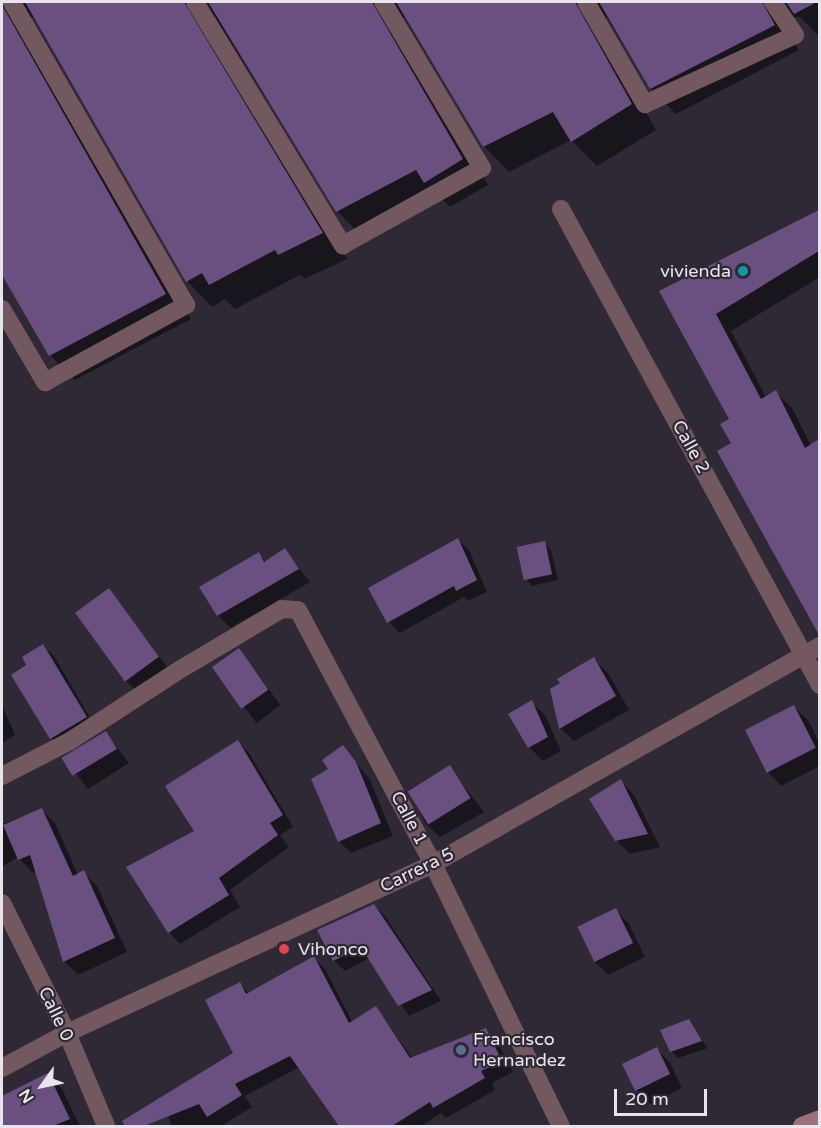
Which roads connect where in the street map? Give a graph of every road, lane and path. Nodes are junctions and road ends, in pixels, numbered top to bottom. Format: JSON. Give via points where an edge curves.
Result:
{"nodes":[{"id":1,"x":12,"y":2,"type":"edge"},
{"id":2,"x":195,"y":2,"type":"edge"},
{"id":3,"x":383,"y":2,"type":"edge"},
{"id":4,"x":586,"y":2,"type":"edge"},
{"id":5,"x":773,"y":2,"type":"edge"},
{"id":6,"x":561,"y":209,"type":"dead end"},
{"id":7,"x":2,"y":309,"type":"edge"},
{"id":8,"x":812,"y":649,"type":"edge"},
{"id":9,"x":819,"y":685,"type":"edge"},
{"id":10,"x":2,"y":776,"type":"edge"},
{"id":11,"x":433,"y":864,"type":"junction"},
{"id":12,"x":2,"y":903,"type":"edge"},
{"id":13,"x":67,"y":1033,"type":"junction"},
{"id":14,"x":2,"y":1068,"type":"edge"},
{"id":15,"x":819,"y":1119,"type":"edge"},
{"id":16,"x":106,"y":1126,"type":"edge"},
{"id":17,"x":561,"y":1126,"type":"edge"},
{"id":18,"x":802,"y":1126,"type":"edge"}],
"edges":[{"from":1,"to":7,"type":"street","via":[[186,305],[45,382]]},
{"from":2,"to":3,"type":"street","via":[[343,245],[482,168]]},
{"from":4,"to":5,"type":"street","via":[[645,104],[795,35]]},
{"from":6,"to":8,"type":"street","name":"Calle 2"},
{"from":8,"to":9,"type":"street","name":"Calle 2"},
{"from":8,"to":11,"type":"street","name":"Carrera 5"},
{"from":10,"to":11,"type":"street","name":"Calle 1","via":[[70,741],[282,609],[298,610]]},
{"from":11,"to":13,"type":"street","name":"Carrera 5"},
{"from":11,"to":17,"type":"street","name":"Calle 1"},
{"from":12,"to":13,"type":"street","name":"Calle 0"},
{"from":13,"to":14,"type":"street","name":"Carrera 5"},
{"from":13,"to":16,"type":"street","name":"Calle 0"},
{"from":15,"to":18,"type":"street"}]}
